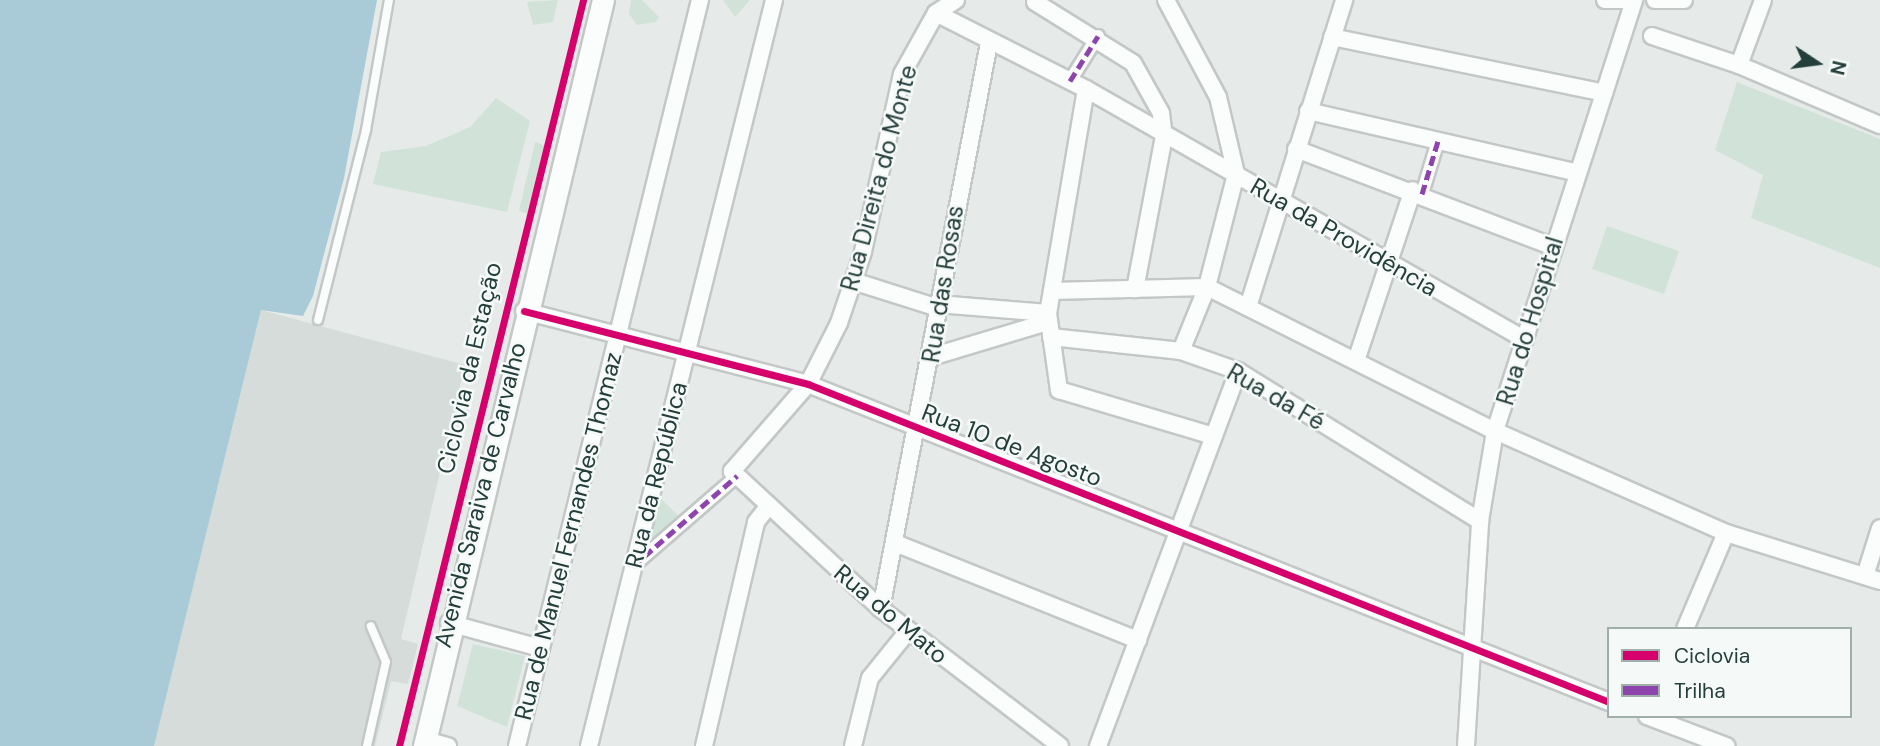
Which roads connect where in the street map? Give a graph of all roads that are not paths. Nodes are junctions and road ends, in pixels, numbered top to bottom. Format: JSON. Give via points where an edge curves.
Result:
{"nodes":[{"id":1,"x":389,"y":0,"type":"edge"},
{"id":2,"x":603,"y":0,"type":"edge"},
{"id":3,"x":700,"y":0,"type":"edge"},
{"id":4,"x":774,"y":0,"type":"edge"},
{"id":5,"x":956,"y":0,"type":"edge"},
{"id":6,"x":1166,"y":0,"type":"edge"},
{"id":7,"x":1344,"y":0,"type":"edge"},
{"id":8,"x":1605,"y":0,"type":"edge"},
{"id":9,"x":1622,"y":0,"type":"edge"},
{"id":10,"x":1634,"y":0,"type":"edge"},
{"id":11,"x":1655,"y":0,"type":"edge"},
{"id":12,"x":1684,"y":0,"type":"edge"},
{"id":13,"x":1763,"y":0,"type":"edge"},
{"id":14,"x":1035,"y":2,"type":"dead end"},
{"id":15,"x":936,"y":13,"type":"junction"},
{"id":16,"x":1098,"y":36,"type":"junction"},
{"id":17,"x":1651,"y":36,"type":"dead end"},
{"id":18,"x":1332,"y":37,"type":"junction"},
{"id":19,"x":989,"y":43,"type":"junction"},
{"id":20,"x":1739,"y":65,"type":"junction"},
{"id":21,"x":1070,"y":81,"type":"junction"},
{"id":22,"x":1086,"y":89,"type":"junction"},
{"id":23,"x":1604,"y":93,"type":"junction"},
{"id":24,"x":1308,"y":111,"type":"junction"},
{"id":25,"x":1880,"y":125,"type":"edge"},
{"id":26,"x":1164,"y":136,"type":"junction"},
{"id":27,"x":1437,"y":141,"type":"junction"},
{"id":28,"x":1296,"y":149,"type":"junction"},
{"id":29,"x":1578,"y":173,"type":"junction"},
{"id":30,"x":1236,"y":174,"type":"junction"},
{"id":31,"x":1417,"y":192,"type":"junction"},
{"id":32,"x":1280,"y":201,"type":"junction"},
{"id":33,"x":1552,"y":246,"type":"junction"},
{"id":34,"x":1388,"y":264,"type":"junction"},
{"id":35,"x":853,"y":281,"type":"junction"},
{"id":36,"x":1207,"y":287,"type":"junction"},
{"id":37,"x":1135,"y":289,"type":"junction"},
{"id":38,"x":1052,"y":291,"type":"junction"},
{"id":39,"x":938,"y":306,"type":"junction"},
{"id":40,"x":1248,"y":307,"type":"junction"},
{"id":41,"x":524,"y":311,"type":"junction"},
{"id":42,"x":318,"y":320,"type":"dead end"},
{"id":43,"x":1049,"y":324,"type":"junction"},
{"id":44,"x":617,"y":335,"type":"junction"},
{"id":45,"x":1524,"y":339,"type":"junction"},
{"id":46,"x":687,"y":348,"type":"junction"},
{"id":47,"x":1181,"y":351,"type":"junction"},
{"id":48,"x":931,"y":357,"type":"junction"},
{"id":49,"x":1356,"y":362,"type":"junction"},
{"id":50,"x":1238,"y":371,"type":"junction"},
{"id":51,"x":808,"y":384,"type":"junction"},
{"id":52,"x":918,"y":430,"type":"junction"},
{"id":53,"x":1495,"y":431,"type":"junction"},
{"id":54,"x":1213,"y":436,"type":"junction"},
{"id":55,"x":735,"y":473,"type":"junction"},
{"id":56,"x":767,"y":508,"type":"junction"},
{"id":57,"x":1480,"y":521,"type":"junction"},
{"id":58,"x":1880,"y":528,"type":"edge"},
{"id":59,"x":1179,"y":530,"type":"junction"},
{"id":60,"x":1726,"y":533,"type":"junction"},
{"id":61,"x":895,"y":542,"type":"junction"},
{"id":62,"x":633,"y":566,"type":"junction"},
{"id":63,"x":1873,"y":579,"type":"edge"},
{"id":64,"x":881,"y":609,"type":"junction"},
{"id":65,"x":449,"y":623,"type":"junction"},
{"id":66,"x":371,"y":626,"type":"dead end"},
{"id":67,"x":1686,"y":627,"type":"edge"},
{"id":68,"x":908,"y":631,"type":"junction"},
{"id":69,"x":1138,"y":640,"type":"junction"},
{"id":70,"x":540,"y":648,"type":"junction"},
{"id":71,"x":1475,"y":652,"type":"junction"},
{"id":72,"x":1607,"y":701,"type":"edge"},
{"id":73,"x":1652,"y":718,"type":"edge"},
{"id":74,"x":424,"y":743,"type":"edge"},
{"id":75,"x":367,"y":746,"type":"edge"},
{"id":76,"x":448,"y":746,"type":"edge"},
{"id":77,"x":517,"y":746,"type":"edge"},
{"id":78,"x":589,"y":746,"type":"edge"},
{"id":79,"x":704,"y":746,"type":"edge"},
{"id":80,"x":853,"y":746,"type":"edge"},
{"id":81,"x":1060,"y":746,"type":"edge"},
{"id":82,"x":1098,"y":746,"type":"edge"},
{"id":83,"x":1466,"y":746,"type":"edge"},
{"id":84,"x":1726,"y":746,"type":"edge"}],
"edges":[{"from":1,"to":42,"type":"lane","via":[[366,130]]},
{"from":2,"to":41,"type":"main road","name":"Avenida Saraiva de Carvalho"},
{"from":3,"to":44,"type":"street","name":"Rua de Manuel Fernandes Thomaz"},
{"from":4,"to":46,"type":"street","name":"Rua da República"},
{"from":5,"to":15,"type":"street"},
{"from":6,"to":30,"type":"street","via":[[1218,97]]},
{"from":7,"to":18,"type":"street"},
{"from":8,"to":9,"type":"street"},
{"from":10,"to":23,"type":"street","name":"Rua do Hospital"},
{"from":11,"to":12,"type":"street"},
{"from":13,"to":20,"type":"street"},
{"from":14,"to":16,"type":"street"},
{"from":15,"to":19,"type":"street","name":"Rua da Providência"},
{"from":15,"to":35,"type":"street","name":"Rua Direita do Monte","via":[[902,74]]},
{"from":16,"to":21,"type":"street"},
{"from":16,"to":26,"type":"street","via":[[1144,80]]},
{"from":17,"to":20,"type":"street"},
{"from":18,"to":23,"type":"street"},
{"from":18,"to":24,"type":"street"},
{"from":19,"to":21,"type":"street","name":"Rua da Providência"},
{"from":19,"to":39,"type":"street","name":"Rua das Rosas"},
{"from":20,"to":25,"type":"street"},
{"from":21,"to":22,"type":"street","name":"Rua da Providência"},
{"from":22,"to":26,"type":"street","name":"Rua da Providência"},
{"from":22,"to":38,"type":"street"},
{"from":23,"to":29,"type":"street","name":"Rua do Hospital"},
{"from":24,"to":27,"type":"street"},
{"from":24,"to":28,"type":"street"},
{"from":26,"to":30,"type":"street","name":"Rua da Providência"},
{"from":26,"to":37,"type":"street"},
{"from":27,"to":29,"type":"street"},
{"from":27,"to":31,"type":"street"},
{"from":28,"to":31,"type":"street"},
{"from":28,"to":32,"type":"street"},
{"from":29,"to":33,"type":"street","name":"Rua do Hospital"},
{"from":30,"to":32,"type":"street","name":"Rua da Providência"},
{"from":30,"to":36,"type":"street"},
{"from":31,"to":33,"type":"street"},
{"from":31,"to":34,"type":"street"},
{"from":32,"to":34,"type":"street","name":"Rua da Providência"},
{"from":32,"to":40,"type":"street"},
{"from":33,"to":45,"type":"street","name":"Rua do Hospital"},
{"from":34,"to":45,"type":"street","name":"Rua da Providência"},
{"from":34,"to":49,"type":"street"},
{"from":35,"to":39,"type":"street","name":"Rua da Fé"},
{"from":35,"to":51,"type":"street","name":"Rua Direita do Monte"},
{"from":36,"to":37,"type":"street"},
{"from":36,"to":40,"type":"street"},
{"from":36,"to":47,"type":"street"},
{"from":37,"to":38,"type":"street"},
{"from":38,"to":43,"type":"street"},
{"from":39,"to":43,"type":"street","name":"Rua da Fé"},
{"from":39,"to":48,"type":"street","name":"Rua das Rosas"},
{"from":40,"to":49,"type":"street"},
{"from":41,"to":44,"type":"street","name":"Rua 10 de Agosto"},
{"from":41,"to":65,"type":"main road","name":"Avenida Saraiva de Carvalho"},
{"from":43,"to":47,"type":"street","name":"Rua da Fé"},
{"from":43,"to":48,"type":"street"},
{"from":43,"to":54,"type":"street","via":[[1059,390]]},
{"from":44,"to":46,"type":"street","name":"Rua 10 de Agosto"},
{"from":44,"to":70,"type":"street","name":"Rua de Manuel Fernandes Thomaz"},
{"from":45,"to":53,"type":"street","name":"Rua do Hospital"},
{"from":46,"to":51,"type":"street","name":"Rua 10 de Agosto"},
{"from":46,"to":62,"type":"street","name":"Rua da República"},
{"from":47,"to":50,"type":"street","name":"Rua da Fé"},
{"from":48,"to":52,"type":"street","name":"Rua das Rosas"},
{"from":49,"to":53,"type":"street"},
{"from":50,"to":54,"type":"street"},
{"from":50,"to":57,"type":"street","name":"Rua da Fé"},
{"from":51,"to":52,"type":"street","name":"Rua 10 de Agosto"},
{"from":51,"to":55,"type":"street","name":"Rua Direita do Monte"},
{"from":52,"to":59,"type":"street","name":"Rua 10 de Agosto"},
{"from":52,"to":61,"type":"street","name":"Rua das Rosas"},
{"from":53,"to":57,"type":"street","name":"Rua do Hospital"},
{"from":53,"to":60,"type":"street"},
{"from":54,"to":59,"type":"street"},
{"from":55,"to":56,"type":"street","name":"Rua do Mato"},
{"from":55,"to":62,"type":"street"},
{"from":56,"to":64,"type":"street","name":"Rua do Mato"},
{"from":56,"to":79,"type":"street","via":[[756,522]]},
{"from":57,"to":71,"type":"street","name":"Rua do Hospital"},
{"from":58,"to":63,"type":"street"},
{"from":59,"to":69,"type":"street"},
{"from":59,"to":71,"type":"street","name":"Rua 10 de Agosto"},
{"from":60,"to":63,"type":"street"},
{"from":60,"to":67,"type":"street"},
{"from":61,"to":64,"type":"street","name":"Rua das Rosas"},
{"from":61,"to":69,"type":"street"},
{"from":62,"to":78,"type":"street","name":"Rua da República"},
{"from":64,"to":68,"type":"street","name":"Rua do Mato"},
{"from":65,"to":70,"type":"street"},
{"from":65,"to":74,"type":"main road","name":"Avenida Saraiva de Carvalho"},
{"from":66,"to":75,"type":"lane","via":[[386,662]]},
{"from":68,"to":80,"type":"street","via":[[870,678]]},
{"from":68,"to":81,"type":"street","name":"Rua do Mato"},
{"from":69,"to":82,"type":"street"},
{"from":70,"to":77,"type":"street","name":"Rua de Manuel Fernandes Thomaz"},
{"from":71,"to":72,"type":"street","name":"Rua 10 de Agosto"},
{"from":71,"to":83,"type":"street","name":"Rua do Hospital"},
{"from":73,"to":84,"type":"street"},
{"from":74,"to":76,"type":"street"}]}
